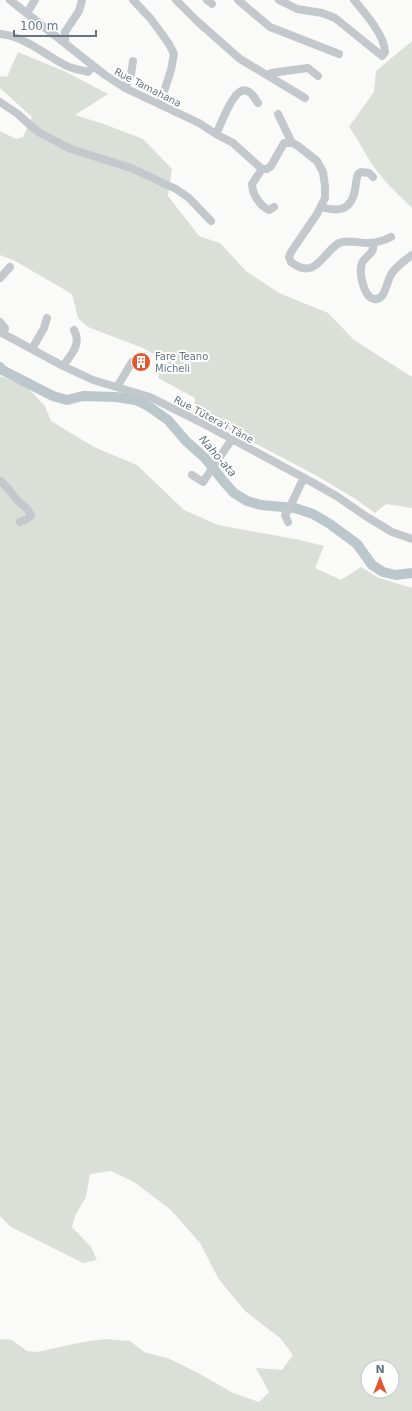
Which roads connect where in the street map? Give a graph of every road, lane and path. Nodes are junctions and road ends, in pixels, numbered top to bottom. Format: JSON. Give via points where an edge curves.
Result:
{"nodes":[{"id":1,"x":10,"y":0,"type":"edge"},
{"id":2,"x":35,"y":0,"type":"edge"},
{"id":3,"x":82,"y":0,"type":"edge"},
{"id":4,"x":132,"y":0,"type":"edge"},
{"id":5,"x":176,"y":0,"type":"edge"},
{"id":6,"x":238,"y":0,"type":"edge"},
{"id":7,"x":279,"y":0,"type":"edge"},
{"id":8,"x":354,"y":0,"type":"edge"},
{"id":9,"x":27,"y":13,"type":"junction"},
{"id":10,"x":0,"y":34,"type":"edge"},
{"id":11,"x":65,"y":43,"type":"junction"},
{"id":12,"x":339,"y":54,"type":"dead end"},
{"id":13,"x":133,"y":61,"type":"dead end"},
{"id":14,"x":93,"y":66,"type":"junction"},
{"id":15,"x":268,"y":75,"type":"junction"},
{"id":16,"x":318,"y":76,"type":"dead end"},
{"id":17,"x":125,"y":88,"type":"junction"},
{"id":18,"x":305,"y":98,"type":"dead end"},
{"id":19,"x":0,"y":102,"type":"edge"},
{"id":20,"x":258,"y":103,"type":"dead end"},
{"id":21,"x":160,"y":104,"type":"junction"},
{"id":22,"x":278,"y":114,"type":"dead end"},
{"id":23,"x":216,"y":134,"type":"junction"},
{"id":24,"x":290,"y":143,"type":"junction"},
{"id":25,"x":262,"y":169,"type":"junction"},
{"id":26,"x":373,"y":177,"type":"dead end"},
{"id":27,"x":274,"y":207,"type":"dead end"},
{"id":28,"x":321,"y":207,"type":"junction"},
{"id":29,"x":211,"y":221,"type":"dead end"},
{"id":30,"x":391,"y":238,"type":"dead end"},
{"id":31,"x":372,"y":243,"type":"junction"},
{"id":32,"x":412,"y":255,"type":"edge"},
{"id":33,"x":10,"y":267,"type":"dead end"},
{"id":34,"x":0,"y":278,"type":"edge"},
{"id":35,"x":47,"y":318,"type":"dead end"},
{"id":36,"x":0,"y":322,"type":"edge"},
{"id":37,"x":74,"y":330,"type":"dead end"},
{"id":38,"x":2,"y":333,"type":"edge"},
{"id":39,"x":32,"y":349,"type":"junction"},
{"id":40,"x":132,"y":362,"type":"dead end"},
{"id":41,"x":63,"y":366,"type":"junction"},
{"id":42,"x":117,"y":387,"type":"junction"},
{"id":43,"x":232,"y":439,"type":"junction"},
{"id":44,"x":192,"y":475,"type":"dead end"},
{"id":45,"x":304,"y":478,"type":"junction"},
{"id":46,"x":0,"y":481,"type":"edge"},
{"id":47,"x":20,"y":522,"type":"dead end"},
{"id":48,"x":288,"y":522,"type":"dead end"},
{"id":49,"x":412,"y":539,"type":"edge"}],
"edges":[{"from":1,"to":9,"type":"street","name":"Rue Tamahana"},
{"from":2,"to":9,"type":"street"},
{"from":3,"to":11,"type":"street","via":[[79,11],[66,32]]},
{"from":4,"to":21,"type":"street","via":[[151,19],[174,54]]},
{"from":5,"to":15,"type":"street","via":[[240,59]]},
{"from":6,"to":12,"type":"street","via":[[270,27]]},
{"from":7,"to":8,"type":"street","via":[[297,9],[335,18],[382,56],[385,45],[369,17]]},
{"from":9,"to":11,"type":"street","name":"Rue Tamahana"},
{"from":10,"to":14,"type":"street","via":[[30,44],[68,67],[88,72]]},
{"from":11,"to":14,"type":"street","name":"Rue Tamahana"},
{"from":13,"to":17,"type":"street"},
{"from":14,"to":17,"type":"street","name":"Rue Tamahana"},
{"from":15,"to":16,"type":"street","via":[[308,68]]},
{"from":15,"to":18,"type":"street"},
{"from":17,"to":21,"type":"street","name":"Rue Tamahana"},
{"from":19,"to":29,"type":"street","via":[[40,133],[71,149],[131,168],[176,189],[189,198]]},
{"from":20,"to":23,"type":"street","via":[[249,92],[239,92],[226,111]]},
{"from":21,"to":23,"type":"street","name":"Rue Tamahana"},
{"from":22,"to":24,"type":"street"},
{"from":23,"to":25,"type":"street","name":"Rue Tamahana","via":[[234,143]]},
{"from":24,"to":25,"type":"street","via":[[284,143],[271,166]]},
{"from":24,"to":28,"type":"street","via":[[306,151],[321,166],[325,194]]},
{"from":25,"to":27,"type":"street","via":[[253,181],[253,191],[265,208],[269,210]]},
{"from":26,"to":28,"type":"street","via":[[369,173],[358,174],[352,201],[346,206],[339,210]]},
{"from":28,"to":31,"type":"street","via":[[291,252],[289,259],[292,263],[302,268],[310,268],[341,243]]},
{"from":30,"to":31,"type":"street"},
{"from":31,"to":32,"type":"street","via":[[373,249],[363,261],[361,269],[365,291],[373,298],[378,299],[382,296],[393,272]]},
{"from":33,"to":34,"type":"street"},
{"from":35,"to":39,"type":"street"},
{"from":36,"to":38,"type":"street","via":[[5,328]]},
{"from":37,"to":41,"type":"street","via":[[78,340],[76,347]]},
{"from":38,"to":39,"type":"street","name":"Rue Tūtera'i Tāne"},
{"from":39,"to":41,"type":"street","name":"Rue Tūtera'i Tāne"},
{"from":40,"to":42,"type":"street"},
{"from":41,"to":42,"type":"street","name":"Rue Tūtera'i Tāne","via":[[93,380]]},
{"from":42,"to":43,"type":"street","name":"Rue Tūtera'i Tāne","via":[[150,397]]},
{"from":43,"to":44,"type":"street","via":[[203,482]]},
{"from":43,"to":45,"type":"street","name":"Rue Tūtera'i Tāne"},
{"from":45,"to":48,"type":"street","via":[[285,515]]},
{"from":45,"to":49,"type":"street","name":"Rue Tūtera'i Tāne","via":[[392,532]]},
{"from":46,"to":47,"type":"street","via":[[30,512],[31,515]]}]}
